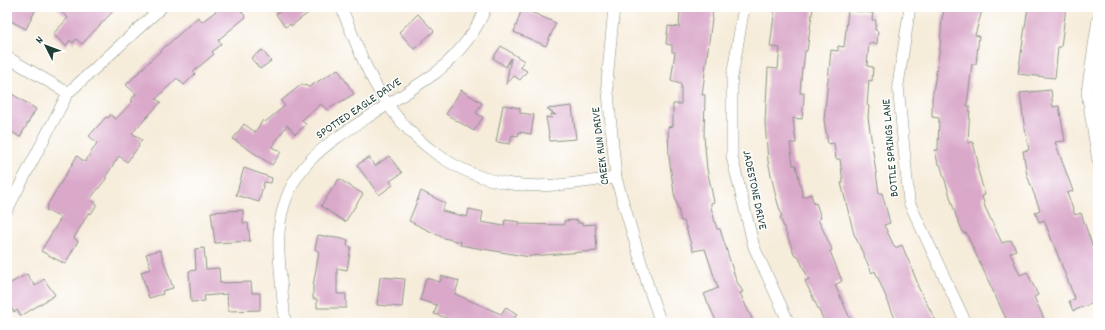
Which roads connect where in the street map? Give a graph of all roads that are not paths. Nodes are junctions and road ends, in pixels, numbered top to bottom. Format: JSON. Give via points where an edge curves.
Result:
{"nodes":[{"id":1,"x":162,"y":7,"type":"edge"},
{"id":2,"x":341,"y":7,"type":"edge"},
{"id":3,"x":486,"y":7,"type":"edge"},
{"id":4,"x":614,"y":7,"type":"edge"},
{"id":5,"x":744,"y":7,"type":"edge"},
{"id":6,"x":910,"y":7,"type":"edge"},
{"id":7,"x":1098,"y":19,"type":"edge"},
{"id":8,"x":7,"y":57,"type":"edge"},
{"id":9,"x":68,"y":93,"type":"junction"},
{"id":10,"x":388,"y":105,"type":"junction"},
{"id":11,"x":1098,"y":161,"type":"edge"},
{"id":12,"x":616,"y":178,"type":"junction"},
{"id":13,"x":7,"y":210,"type":"edge"},
{"id":14,"x":285,"y":323,"type":"edge"},
{"id":15,"x":661,"y":323,"type":"edge"},
{"id":16,"x":789,"y":323,"type":"edge"},
{"id":17,"x":966,"y":323,"type":"edge"}],
"edges":[{"from":1,"to":9,"type":"street"},
{"from":2,"to":10,"type":"street","via":[[374,82]]},
{"from":3,"to":10,"type":"street","name":"SPOTTED EAGLE DRIVE","via":[[479,23],[453,58]]},
{"from":4,"to":12,"type":"street","name":"CREEK RUN DRIVE","via":[[607,82]]},
{"from":5,"to":16,"type":"street","name":"JADESTONE DRIVE","via":[[732,77],[732,157],[754,247]]},
{"from":6,"to":17,"type":"street","name":"BOTTLE SPRINGS LANE","via":[[898,85],[909,202]]},
{"from":7,"to":11,"type":"street","via":[[1087,92]]},
{"from":8,"to":9,"type":"street"},
{"from":9,"to":13,"type":"street"},
{"from":10,"to":12,"type":"street","via":[[425,146],[458,168],[477,176],[496,181],[551,186]]},
{"from":10,"to":14,"type":"street","name":"SPOTTED EAGLE DRIVE","via":[[325,145],[307,162],[294,182],[284,205],[279,238]]},
{"from":12,"to":15,"type":"street","name":"CREEK RUN DRIVE"}]}
